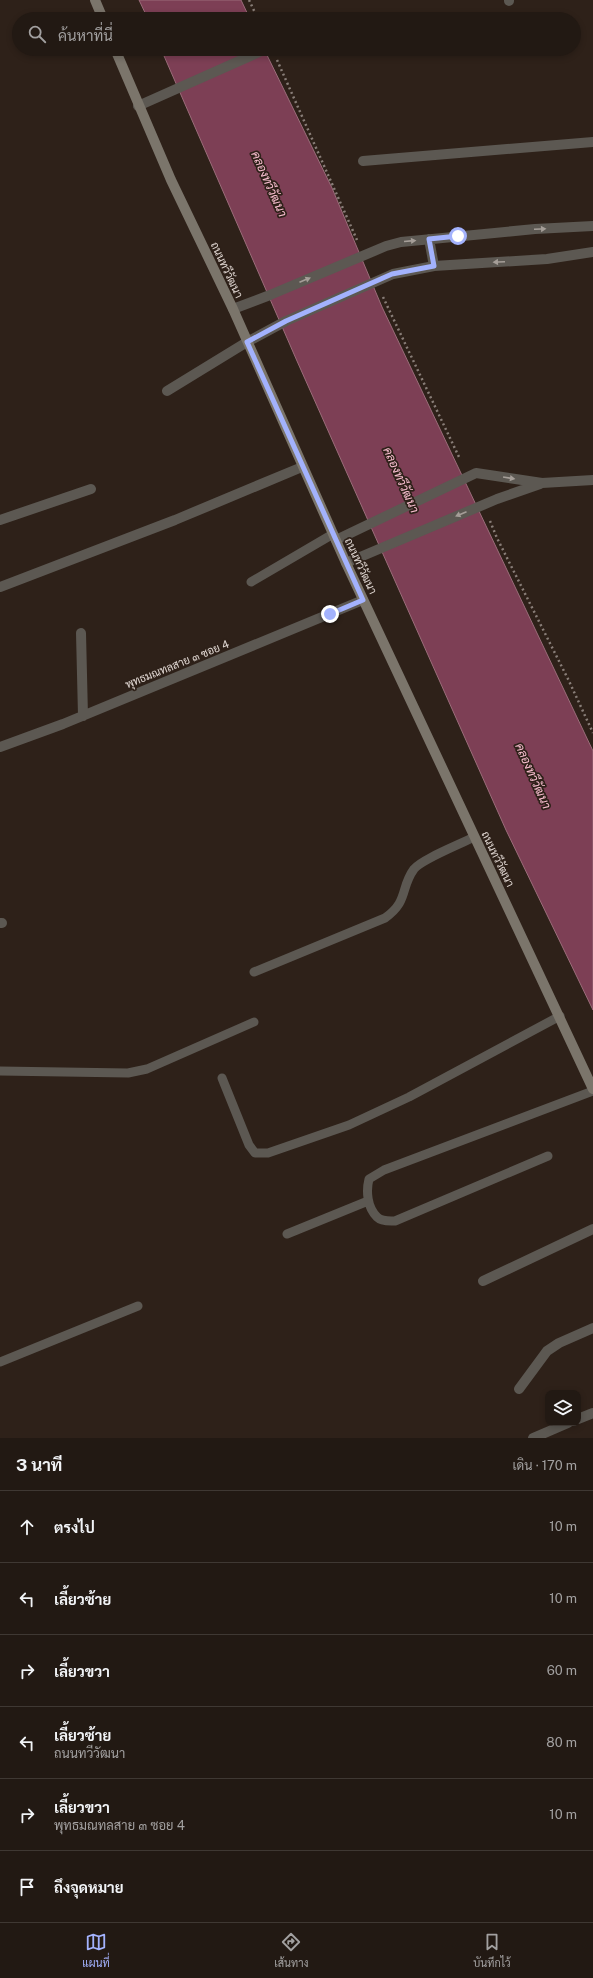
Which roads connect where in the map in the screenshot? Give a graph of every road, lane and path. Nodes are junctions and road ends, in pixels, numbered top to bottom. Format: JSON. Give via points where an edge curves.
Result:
{"nodes":[{"id":1,"x":95,"y":0,"type":"edge"},
{"id":2,"x":249,"y":0,"type":"edge"},
{"id":3,"x":100,"y":12,"type":"edge"},
{"id":4,"x":255,"y":12,"type":"edge"},
{"id":5,"x":118,"y":56,"type":"edge"},
{"id":6,"x":249,"y":56,"type":"edge"},
{"id":7,"x":276,"y":60,"type":"dead end"},
{"id":8,"x":138,"y":106,"type":"junction"},
{"id":9,"x":593,"y":142,"type":"edge"},
{"id":10,"x":363,"y":161,"type":"dead end"},
{"id":11,"x":593,"y":226,"type":"edge"},
{"id":12,"x":429,"y":239,"type":"junction"},
{"id":13,"x":358,"y":242,"type":"dead end"},
{"id":14,"x":593,"y":252,"type":"edge"},
{"id":15,"x":434,"y":266,"type":"junction"},
{"id":16,"x":385,"y":300,"type":"dead end"},
{"id":17,"x":233,"y":309,"type":"junction"},
{"id":18,"x":247,"y":342,"type":"junction"},
{"id":19,"x":167,"y":391,"type":"dead end"},
{"id":20,"x":459,"y":457,"type":"dead end"},
{"id":21,"x":302,"y":467,"type":"junction"},
{"id":22,"x":593,"y":480,"type":"edge"},
{"id":23,"x":542,"y":483,"type":"junction"},
{"id":24,"x":91,"y":489,"type":"dead end"},
{"id":25,"x":0,"y":520,"type":"edge"},
{"id":26,"x":490,"y":521,"type":"dead end"},
{"id":27,"x":334,"y":537,"type":"junction"},
{"id":28,"x":346,"y":564,"type":"junction"},
{"id":29,"x":251,"y":582,"type":"dead end"},
{"id":30,"x":0,"y":588,"type":"edge"},
{"id":31,"x":363,"y":600,"type":"junction"},
{"id":32,"x":82,"y":633,"type":"dead end"},
{"id":33,"x":83,"y":716,"type":"junction"},
{"id":34,"x":593,"y":733,"type":"edge"},
{"id":35,"x":0,"y":748,"type":"edge"},
{"id":36,"x":474,"y":837,"type":"junction"},
{"id":37,"x":254,"y":972,"type":"dead end"},
{"id":38,"x":560,"y":1016,"type":"junction"},
{"id":39,"x":254,"y":1022,"type":"dead end"},
{"id":40,"x":0,"y":1071,"type":"edge"},
{"id":41,"x":222,"y":1078,"type":"dead end"},
{"id":42,"x":593,"y":1090,"type":"edge"},
{"id":43,"x":548,"y":1156,"type":"dead end"},
{"id":44,"x":368,"y":1201,"type":"junction"},
{"id":45,"x":593,"y":1229,"type":"edge"},
{"id":46,"x":287,"y":1234,"type":"dead end"},
{"id":47,"x":483,"y":1281,"type":"dead end"},
{"id":48,"x":138,"y":1306,"type":"dead end"},
{"id":49,"x":593,"y":1328,"type":"edge"},
{"id":50,"x":0,"y":1362,"type":"edge"},
{"id":51,"x":519,"y":1389,"type":"dead end"},
{"id":52,"x":593,"y":1413,"type":"edge"},
{"id":53,"x":581,"y":1418,"type":"edge"},
{"id":54,"x":561,"y":1426,"type":"edge"},
{"id":55,"x":533,"y":1438,"type":"edge"}],
"edges":[{"from":1,"to":3,"type":"main road"},
{"from":2,"to":4,"type":"path"},
{"from":5,"to":8,"type":"main road","name":"ถนนทวีวัฒนา"},
{"from":6,"to":8,"type":"street"},
{"from":7,"to":13,"type":"path"},
{"from":8,"to":17,"type":"main road","name":"ถนนทวีวัฒนา"},
{"from":9,"to":10,"type":"street"},
{"from":12,"to":11,"type":"street","one_way":true},
{"from":12,"to":15,"type":"street"},
{"from":17,"to":12,"type":"street","one_way":true,"via":[[373,251],[401,242]]},
{"from":14,"to":15,"type":"street","one_way":true,"via":[[547,259]]},
{"from":15,"to":18,"type":"street","via":[[392,274],[286,321]]},
{"from":16,"to":20,"type":"path"},
{"from":17,"to":18,"type":"main road","name":"ถนนทวีวัฒนา"},
{"from":18,"to":19,"type":"street"},
{"from":18,"to":21,"type":"main road","name":"ถนนทวีวัฒนา"},
{"from":21,"to":27,"type":"main road","name":"ถนนทวีวัฒนา"},
{"from":21,"to":30,"type":"street"},
{"from":22,"to":23,"type":"street"},
{"from":27,"to":23,"type":"street","one_way":true,"via":[[364,526],[476,473]]},
{"from":23,"to":28,"type":"street","one_way":true,"via":[[497,499]]},
{"from":24,"to":25,"type":"street"},
{"from":26,"to":34,"type":"path"},
{"from":27,"to":28,"type":"main road","name":"ถนนทวีวัฒนา"},
{"from":27,"to":29,"type":"lane"},
{"from":28,"to":31,"type":"main road","name":"ถนนทวีวัฒนา"},
{"from":31,"to":33,"type":"street","name":"พุทธมณทลสาย ๓ ซอย 4"},
{"from":31,"to":36,"type":"main road","name":"ถนนทวีวัฒนา"},
{"from":32,"to":33,"type":"street"},
{"from":33,"to":35,"type":"street","name":"พุทธมณทลสาย ๓ ซอย 4"},
{"from":36,"to":37,"type":"lane","via":[[425,861],[415,869],[400,904],[385,918]]},
{"from":36,"to":38,"type":"main road","name":"ถนนทวีวัฒนา"},
{"from":38,"to":41,"type":"lane","via":[[409,1098],[349,1125],[268,1153],[255,1153],[249,1145]]},
{"from":38,"to":42,"type":"main road","name":"ถนนทวีวัฒนา"},
{"from":39,"to":40,"type":"lane","via":[[147,1068],[128,1073]]},
{"from":42,"to":44,"type":"lane","via":[[384,1170],[369,1179],[366,1189]]},
{"from":43,"to":44,"type":"lane","via":[[395,1221],[385,1221],[377,1217]]},
{"from":44,"to":46,"type":"lane"},
{"from":45,"to":47,"type":"street"},
{"from":48,"to":50,"type":"lane"},
{"from":49,"to":51,"type":"street","via":[[547,1351]]},
{"from":52,"to":53,"type":"street"},
{"from":54,"to":55,"type":"street"}]}
